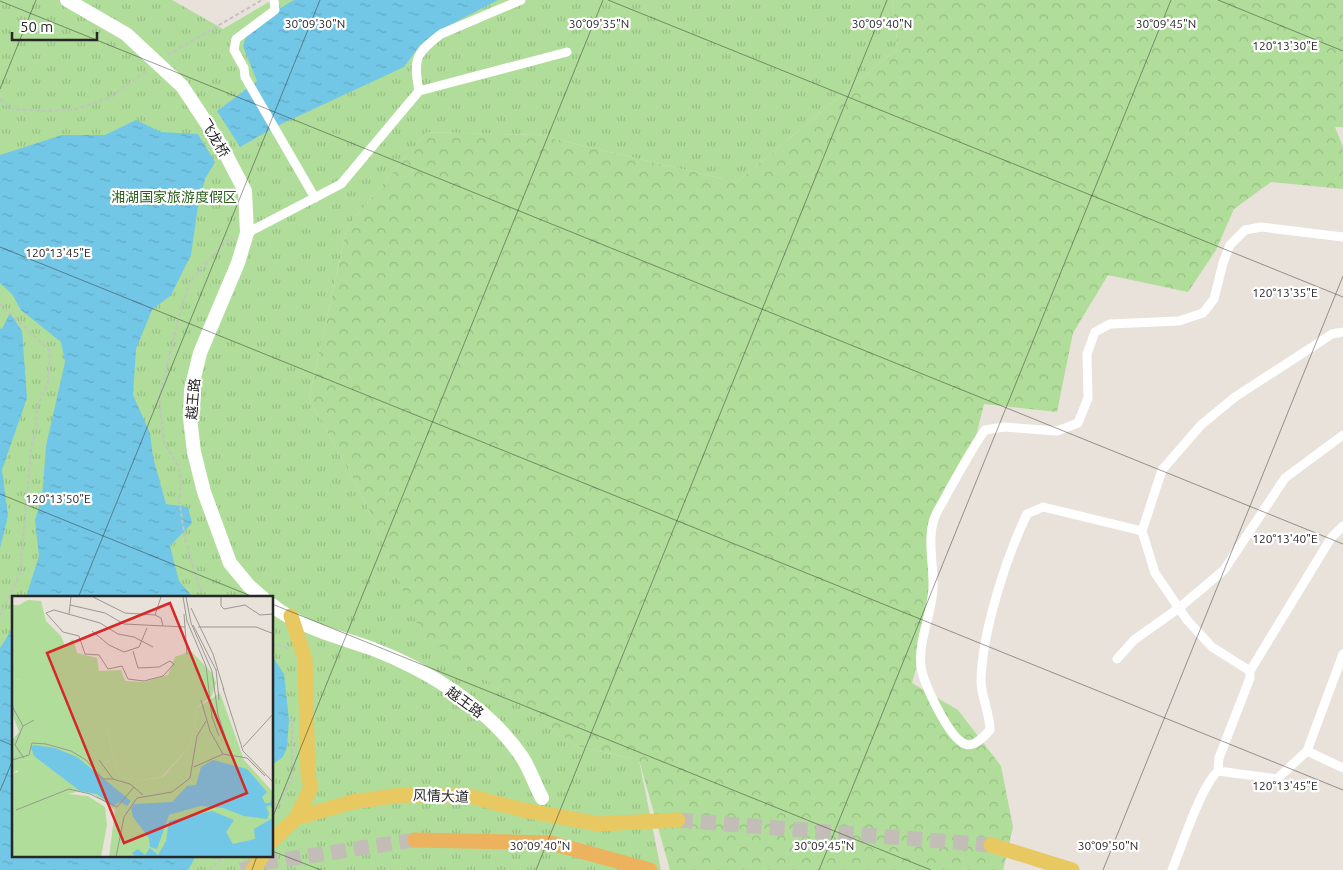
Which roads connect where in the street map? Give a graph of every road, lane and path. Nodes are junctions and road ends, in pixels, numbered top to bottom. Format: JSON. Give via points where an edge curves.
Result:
{"nodes":[{"id":1,"x":67,"y":0,"type":"edge"},
{"id":2,"x":262,"y":0,"type":"edge"},
{"id":3,"x":274,"y":0,"type":"edge"},
{"id":4,"x":522,"y":0,"type":"edge"},
{"id":5,"x":567,"y":52,"type":"dead end"},
{"id":6,"x":158,"y":62,"type":"junction"},
{"id":7,"x":419,"y":91,"type":"junction"},
{"id":8,"x":0,"y":99,"type":"edge"},
{"id":9,"x":245,"y":191,"type":"joint"},
{"id":10,"x":315,"y":198,"type":"junction"},
{"id":11,"x":246,"y":233,"type":"junction"},
{"id":12,"x":1343,"y":237,"type":"edge"},
{"id":13,"x":0,"y":304,"type":"edge"},
{"id":14,"x":1343,"y":332,"type":"edge"},
{"id":15,"x":1343,"y":435,"type":"edge"},
{"id":16,"x":1343,"y":526,"type":"edge"},
{"id":17,"x":1142,"y":531,"type":"junction"},
{"id":18,"x":204,"y":596,"type":"edge"},
{"id":19,"x":261,"y":596,"type":"edge"},
{"id":20,"x":274,"y":606,"type":"edge"},
{"id":21,"x":1179,"y":608,"type":"junction"},
{"id":22,"x":0,"y":616,"type":"edge"},
{"id":23,"x":291,"y":616,"type":"junction"},
{"id":24,"x":274,"y":644,"type":"edge"},
{"id":25,"x":290,"y":648,"type":"dead end"},
{"id":26,"x":1343,"y":654,"type":"edge"},
{"id":27,"x":1117,"y":660,"type":"dead end"},
{"id":28,"x":1250,"y":671,"type":"junction"},
{"id":29,"x":292,"y":714,"type":"dead end"},
{"id":30,"x":1306,"y":751,"type":"junction"},
{"id":31,"x":1343,"y":768,"type":"edge"},
{"id":32,"x":1218,"y":771,"type":"junction"},
{"id":33,"x":309,"y":781,"type":"junction"},
{"id":34,"x":542,"y":798,"type":"dead end"},
{"id":35,"x":352,"y":802,"type":"junction"},
{"id":36,"x":274,"y":810,"type":"edge"},
{"id":37,"x":296,"y":818,"type":"junction"},
{"id":38,"x":678,"y":820,"type":"tunnel mouth"},
{"id":39,"x":274,"y":839,"type":"edge"},
{"id":40,"x":415,"y":840,"type":"tunnel mouth"},
{"id":41,"x":991,"y":845,"type":"tunnel mouth"},
{"id":42,"x":222,"y":858,"type":"edge"},
{"id":43,"x":261,"y":858,"type":"edge"},
{"id":44,"x":208,"y":870,"type":"edge"},
{"id":45,"x":253,"y":870,"type":"edge"},
{"id":46,"x":650,"y":870,"type":"edge"},
{"id":47,"x":1072,"y":870,"type":"edge"},
{"id":48,"x":1172,"y":870,"type":"edge"}],
"edges":[{"from":1,"to":6,"type":"main road","via":[[126,34]]},
{"from":2,"to":6,"type":"path"},
{"from":3,"to":10,"type":"street","via":[[275,10],[236,39],[234,50],[245,77]]},
{"from":4,"to":7,"type":"street","via":[[441,34],[430,42],[421,51],[415,66]]},
{"from":5,"to":7,"type":"street"},
{"from":6,"to":8,"type":"path","via":[[110,97],[77,109],[12,109]]},
{"from":6,"to":9,"type":"main road","name":"飞龙桥","via":[[182,86],[221,145]]},
{"from":7,"to":10,"type":"street","via":[[341,184]]},
{"from":9,"to":11,"type":"main road","name":"越王路"},
{"from":10,"to":11,"type":"street"},
{"from":11,"to":18,"type":"path","via":[[226,241],[190,281],[159,399],[164,443],[178,465],[185,539]]},
{"from":11,"to":19,"type":"main road","name":"越王路","via":[[238,264],[200,353],[191,390],[190,418],[204,492],[230,563]]},
{"from":12,"to":17,"type":"street","via":[[1261,227],[1245,230],[1230,246],[1214,299],[1203,313],[1179,321],[1110,324],[1095,332],[1087,354],[1088,398],[1078,423],[1058,431],[1004,427],[985,430],[934,519],[933,589],[921,647],[925,685],[951,730],[963,744],[982,738],[990,730],[981,683],[984,648],[1012,545],[1027,514],[1043,507]]},
{"from":13,"to":22,"type":"path","via":[[50,350],[48,383],[37,407],[31,448],[20,574]]},
{"from":14,"to":17,"type":"street","via":[[1332,334],[1235,397],[1201,425],[1162,470]]},
{"from":15,"to":21,"type":"street","via":[[1285,478],[1224,570]]},
{"from":16,"to":28,"type":"street","via":[[1331,538]]},
{"from":17,"to":21,"type":"street","via":[[1155,573]]},
{"from":20,"to":23,"type":"main road","name":"越王路"},
{"from":21,"to":27,"type":"street","via":[[1134,640]]},
{"from":21,"to":28,"type":"street","via":[[1186,620],[1212,646]]},
{"from":23,"to":33,"type":"main road","via":[[305,659]]},
{"from":23,"to":34,"type":"main road","name":"越王路","via":[[406,664],[474,708],[499,729],[523,758]]},
{"from":24,"to":25,"type":"path"},
{"from":26,"to":30,"type":"street"},
{"from":28,"to":32,"type":"street"},
{"from":29,"to":36,"type":"path","via":[[292,780]]},
{"from":30,"to":31,"type":"street"},
{"from":30,"to":32,"type":"street","via":[[1277,779]]},
{"from":32,"to":48,"type":"street","via":[[1199,805]]},
{"from":33,"to":35,"type":"main road","via":[[323,805]]},
{"from":33,"to":37,"type":"main road"},
{"from":35,"to":37,"type":"main road","name":"风情大道"},
{"from":35,"to":38,"type":"main road","name":"风情大道","via":[[401,796],[469,796],[599,824]]},
{"from":37,"to":39,"type":"main road","name":"风情大道"},
{"from":40,"to":46,"type":"highway","via":[[551,843]]},
{"from":41,"to":47,"type":"main road"},
{"from":42,"to":44,"type":"path"},
{"from":43,"to":45,"type":"main road"}]}
